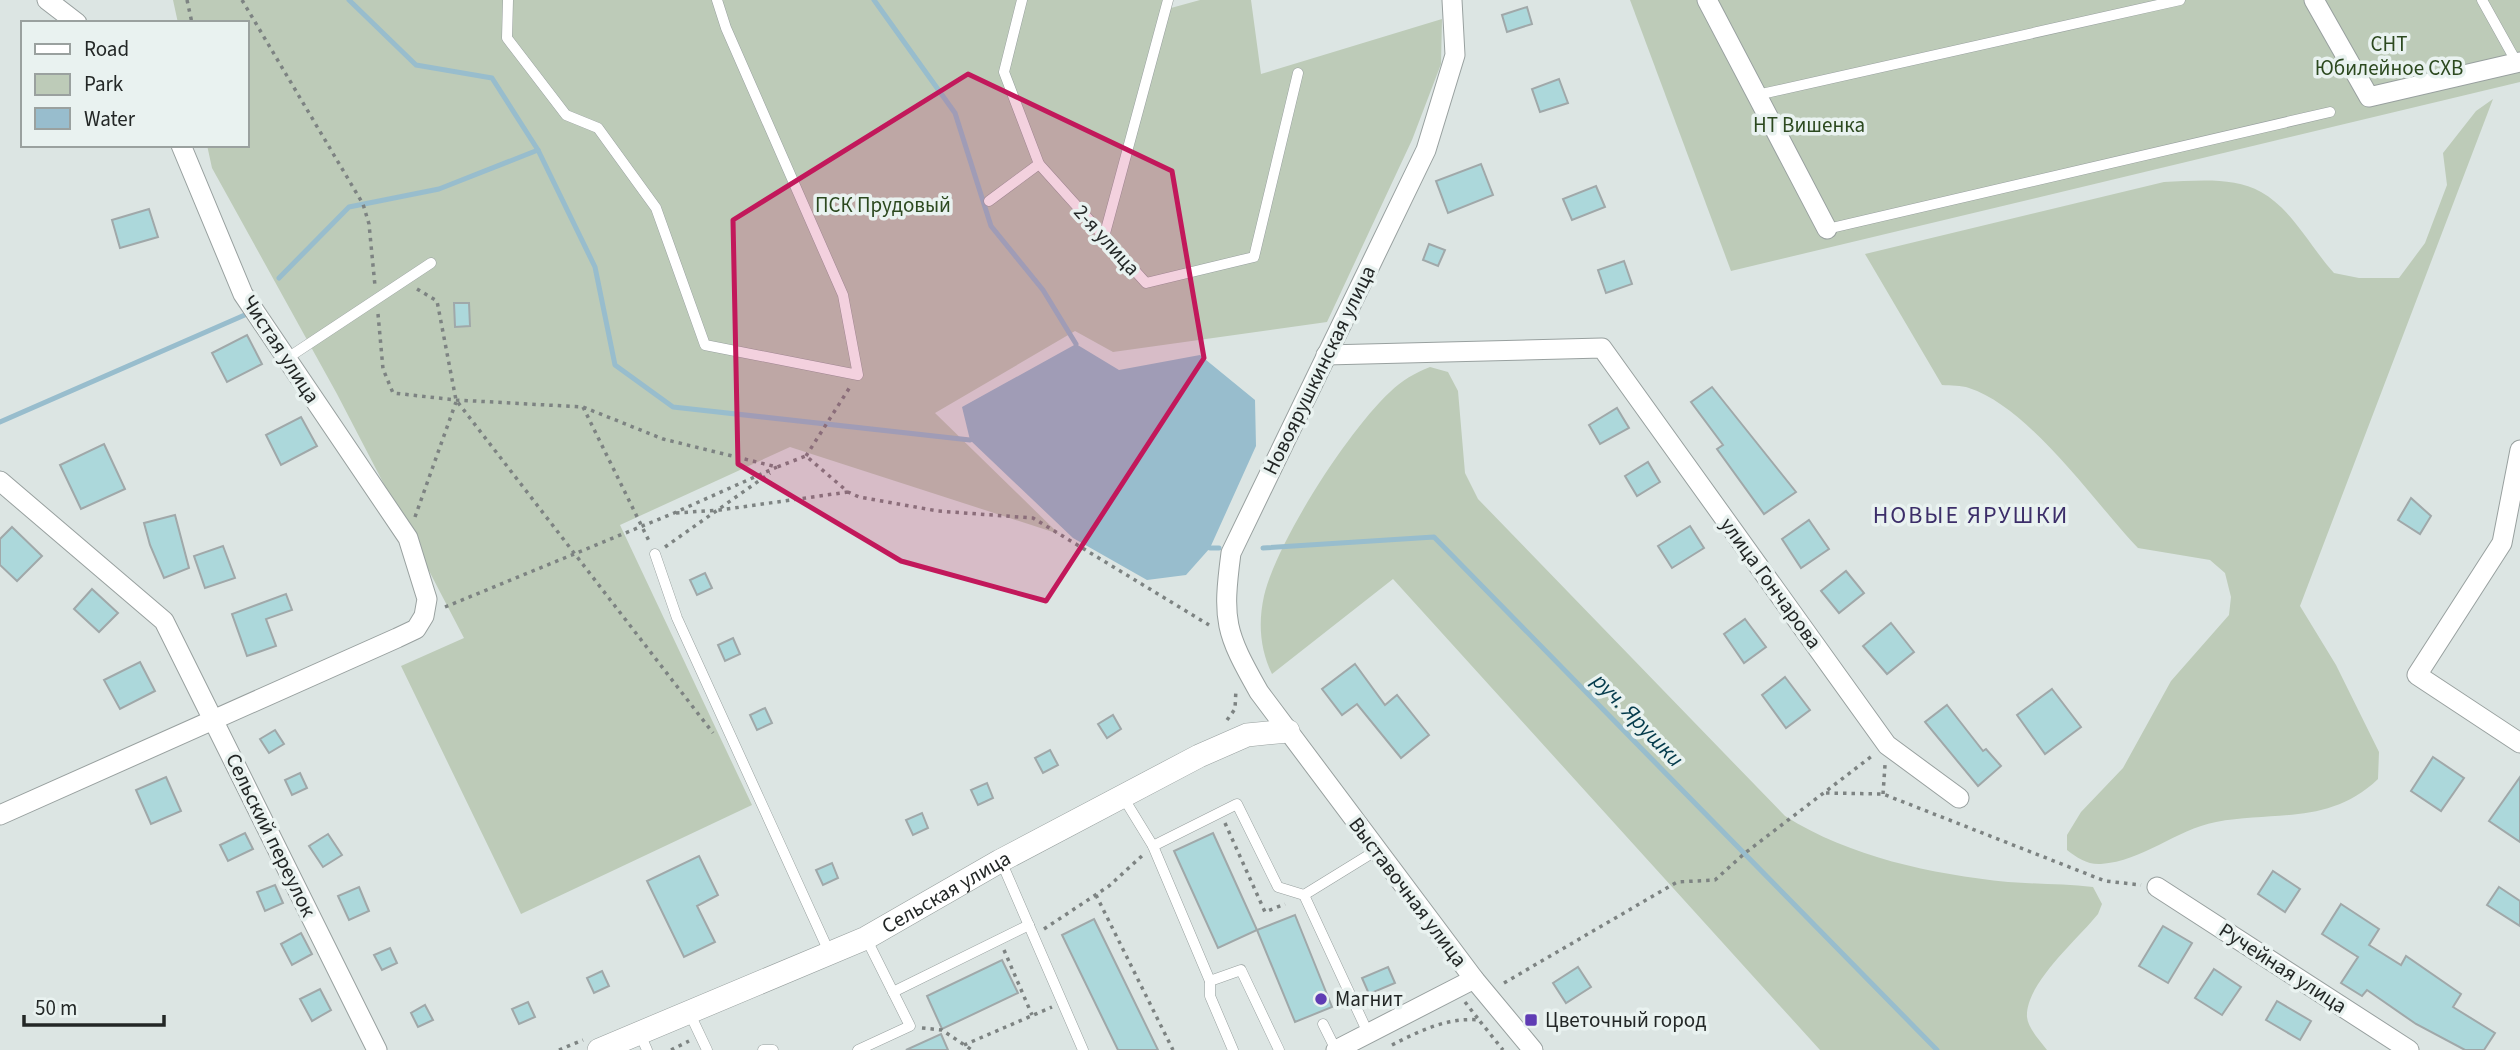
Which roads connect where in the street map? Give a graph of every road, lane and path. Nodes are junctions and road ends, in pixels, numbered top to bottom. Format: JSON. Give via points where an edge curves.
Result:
{"nodes":[{"id":1,"x":47,"y":0,"type":"edge"},
{"id":2,"x":187,"y":0,"type":"edge"},
{"id":3,"x":508,"y":0,"type":"edge"},
{"id":4,"x":717,"y":0,"type":"edge"},
{"id":5,"x":1021,"y":0,"type":"edge"},
{"id":6,"x":1168,"y":0,"type":"edge"},
{"id":7,"x":1452,"y":0,"type":"edge"},
{"id":8,"x":1707,"y":0,"type":"edge"},
{"id":9,"x":2179,"y":0,"type":"edge"},
{"id":10,"x":2314,"y":0,"type":"edge"},
{"id":11,"x":2482,"y":0,"type":"edge"},
{"id":12,"x":74,"y":21,"type":"edge"},
{"id":13,"x":192,"y":21,"type":"edge"},
{"id":14,"x":2518,"y":63,"type":"edge"},
{"id":15,"x":1298,"y":73,"type":"dead end"},
{"id":16,"x":1757,"y":95,"type":"junction"},
{"id":17,"x":2330,"y":112,"type":"dead end"},
{"id":18,"x":182,"y":147,"type":"edge"},
{"id":19,"x":1039,"y":163,"type":"junction"},
{"id":20,"x":989,"y":201,"type":"dead end"},
{"id":21,"x":1827,"y":229,"type":"joint"},
{"id":22,"x":1104,"y":237,"type":"junction"},
{"id":23,"x":431,"y":263,"type":"dead end"},
{"id":24,"x":403,"y":281,"type":"junction"},
{"id":25,"x":1326,"y":355,"type":"junction"},
{"id":26,"x":286,"y":359,"type":"junction"},
{"id":27,"x":858,"y":375,"type":"junction"},
{"id":28,"x":456,"y":400,"type":"junction"},
{"id":29,"x":583,"y":407,"type":"dead end"},
{"id":30,"x":663,"y":439,"type":"dead end"},
{"id":31,"x":2520,"y":450,"type":"edge"},
{"id":32,"x":806,"y":456,"type":"junction"},
{"id":33,"x":777,"y":467,"type":"junction"},
{"id":34,"x":0,"y":481,"type":"edge"},
{"id":35,"x":848,"y":492,"type":"junction"},
{"id":36,"x":720,"y":510,"type":"junction"},
{"id":37,"x":674,"y":513,"type":"junction"},
{"id":38,"x":641,"y":527,"type":"junction"},
{"id":39,"x":408,"y":538,"type":"junction"},
{"id":40,"x":577,"y":554,"type":"junction"},
{"id":41,"x":655,"y":554,"type":"junction"},
{"id":42,"x":424,"y":616,"type":"junction"},
{"id":43,"x":1233,"y":645,"type":"junction"},
{"id":44,"x":215,"y":720,"type":"junction"},
{"id":45,"x":1288,"y":731,"type":"junction"},
{"id":46,"x":718,"y":740,"type":"dead end"},
{"id":47,"x":2520,"y":743,"type":"edge"},
{"id":48,"x":1887,"y":745,"type":"junction"},
{"id":49,"x":1824,"y":793,"type":"junction"},
{"id":50,"x":1883,"y":794,"type":"junction"},
{"id":51,"x":1122,"y":796,"type":"junction"},
{"id":52,"x":1959,"y":798,"type":"dead end"},
{"id":53,"x":0,"y":815,"type":"edge"},
{"id":54,"x":1225,"y":823,"type":"dead end"},
{"id":55,"x":1153,"y":846,"type":"junction"},
{"id":56,"x":1377,"y":850,"type":"junction"},
{"id":57,"x":1000,"y":861,"type":"junction"},
{"id":58,"x":2157,"y":887,"type":"joint"},
{"id":59,"x":1096,"y":895,"type":"junction"},
{"id":60,"x":1300,"y":897,"type":"junction"},
{"id":61,"x":1028,"y":925,"type":"junction"},
{"id":62,"x":1033,"y":936,"type":"junction"},
{"id":63,"x":866,"y":937,"type":"junction"},
{"id":64,"x":999,"y":940,"type":"junction"},
{"id":65,"x":830,"y":955,"type":"junction"},
{"id":66,"x":1474,"y":979,"type":"junction"},
{"id":67,"x":1210,"y":982,"type":"junction"},
{"id":68,"x":1504,"y":984,"type":"dead end"},
{"id":69,"x":893,"y":992,"type":"junction"},
{"id":70,"x":1063,"y":1002,"type":"junction"},
{"id":71,"x":690,"y":1014,"type":"junction"},
{"id":72,"x":1032,"y":1015,"type":"junction"},
{"id":73,"x":1323,"y":1024,"type":"dead end"},
{"id":74,"x":909,"y":1026,"type":"junction"},
{"id":75,"x":1368,"y":1033,"type":"junction"},
{"id":76,"x":701,"y":1036,"type":"junction"},
{"id":77,"x":644,"y":1042,"type":"edge"},
{"id":78,"x":964,"y":1045,"type":"junction"},
{"id":79,"x":377,"y":1050,"type":"edge"},
{"id":80,"x":599,"y":1050,"type":"edge"},
{"id":81,"x":671,"y":1050,"type":"edge"},
{"id":82,"x":707,"y":1050,"type":"edge"},
{"id":83,"x":763,"y":1050,"type":"edge"},
{"id":84,"x":773,"y":1050,"type":"edge"},
{"id":85,"x":858,"y":1050,"type":"edge"},
{"id":86,"x":972,"y":1050,"type":"edge"},
{"id":87,"x":1083,"y":1050,"type":"edge"},
{"id":88,"x":1173,"y":1050,"type":"edge"},
{"id":89,"x":1233,"y":1050,"type":"edge"},
{"id":90,"x":1280,"y":1050,"type":"edge"},
{"id":91,"x":1336,"y":1050,"type":"edge"},
{"id":92,"x":1381,"y":1050,"type":"edge"},
{"id":93,"x":1503,"y":1050,"type":"edge"},
{"id":94,"x":1532,"y":1050,"type":"edge"},
{"id":95,"x":2409,"y":1050,"type":"edge"}],
"edges":[{"from":1,"to":12,"type":"street"},
{"from":2,"to":13,"type":"path"},
{"from":3,"to":27,"type":"lane","via":[[507,38],[566,116],[598,128],[656,208],[705,345]]},
{"from":4,"to":27,"type":"lane","via":[[843,295]]},
{"from":5,"to":19,"type":"lane","name":"2-я улица","via":[[1004,72]]},
{"from":6,"to":22,"type":"lane"},
{"from":7,"to":25,"type":"street","name":"Новоярушкинская улица","via":[[1454,55],[1426,150]]},
{"from":8,"to":16,"type":"street"},
{"from":9,"to":16,"type":"lane"},
{"from":10,"to":14,"type":"street","via":[[2368,97]]},
{"from":11,"to":14,"type":"lane"},
{"from":15,"to":22,"type":"lane","name":"2-я улица","via":[[1254,257],[1146,283]]},
{"from":16,"to":21,"type":"street"},
{"from":17,"to":21,"type":"lane"},
{"from":18,"to":26,"type":"street","name":"Чистая улица","via":[[243,294]]},
{"from":19,"to":20,"type":"lane"},
{"from":19,"to":22,"type":"lane","name":"2-я улица"},
{"from":23,"to":24,"type":"lane"},
{"from":24,"to":26,"type":"lane"},
{"from":24,"to":28,"type":"path","via":[[437,301]]},
{"from":25,"to":43,"type":"street","name":"Новоярушкинская улица","via":[[1231,553],[1224,606]]},
{"from":25,"to":48,"type":"street","name":"улица Гончарова","via":[[1602,348]]},
{"from":26,"to":39,"type":"street","name":"Чистая улица"},
{"from":27,"to":32,"type":"path"},
{"from":28,"to":39,"type":"path"},
{"from":28,"to":40,"type":"path"},
{"from":29,"to":38,"type":"path"},
{"from":30,"to":33,"type":"path"},
{"from":31,"to":47,"type":"street","via":[[2502,542],[2417,675]]},
{"from":32,"to":33,"type":"path"},
{"from":32,"to":35,"type":"path"},
{"from":33,"to":36,"type":"path"},
{"from":33,"to":37,"type":"path"},
{"from":34,"to":44,"type":"street","name":"Сельский переулок","via":[[164,621]]},
{"from":35,"to":36,"type":"path"},
{"from":35,"to":43,"type":"path","via":[[939,511],[1033,518],[1201,618]]},
{"from":36,"to":37,"type":"path"},
{"from":36,"to":41,"type":"path"},
{"from":37,"to":38,"type":"path"},
{"from":38,"to":40,"type":"path"},
{"from":38,"to":41,"type":"path"},
{"from":39,"to":42,"type":"street","name":"Чистая улица","via":[[427,599]]},
{"from":40,"to":42,"type":"path"},
{"from":40,"to":46,"type":"path"},
{"from":41,"to":65,"type":"lane","via":[[677,618]]},
{"from":42,"to":44,"type":"street","via":[[416,629]]},
{"from":43,"to":45,"type":"street","name":"Новоярушкинская улица"},
{"from":44,"to":53,"type":"street"},
{"from":44,"to":79,"type":"street","name":"Сельский переулок"},
{"from":45,"to":51,"type":"street","name":"Сельская улица","via":[[1247,735]]},
{"from":45,"to":56,"type":"street","name":"Выставочная улица"},
{"from":48,"to":49,"type":"path"},
{"from":48,"to":50,"type":"path"},
{"from":48,"to":52,"type":"street","name":"улица Гончарова"},
{"from":49,"to":50,"type":"path"},
{"from":49,"to":68,"type":"path","via":[[1715,880],[1677,882]]},
{"from":50,"to":58,"type":"path","via":[[2105,881]]},
{"from":51,"to":55,"type":"lane"},
{"from":51,"to":57,"type":"street","name":"Сельская улица"},
{"from":54,"to":60,"type":"path","via":[[1265,912]]},
{"from":55,"to":59,"type":"path"},
{"from":55,"to":60,"type":"lane","via":[[1237,804],[1278,887]]},
{"from":55,"to":67,"type":"lane"},
{"from":56,"to":60,"type":"lane"},
{"from":56,"to":66,"type":"street","name":"Выставочная улица"},
{"from":57,"to":61,"type":"lane"},
{"from":57,"to":63,"type":"street","name":"Сельская улица"},
{"from":58,"to":95,"type":"street","name":"Ручейная улица"},
{"from":59,"to":62,"type":"path"},
{"from":59,"to":88,"type":"path"},
{"from":60,"to":75,"type":"lane"},
{"from":61,"to":62,"type":"lane"},
{"from":61,"to":64,"type":"lane"},
{"from":62,"to":70,"type":"lane"},
{"from":63,"to":65,"type":"street","name":"Сельская улица"},
{"from":63,"to":69,"type":"lane"},
{"from":64,"to":69,"type":"lane"},
{"from":64,"to":72,"type":"path"},
{"from":65,"to":71,"type":"street","name":"Сельская улица"},
{"from":66,"to":75,"type":"street"},
{"from":66,"to":94,"type":"street","name":"Выставочная улица"},
{"from":67,"to":89,"type":"lane","via":[[1210,996]]},
{"from":67,"to":90,"type":"lane","via":[[1241,970]]},
{"from":69,"to":74,"type":"lane"},
{"from":70,"to":72,"type":"path"},
{"from":70,"to":87,"type":"lane"},
{"from":71,"to":76,"type":"lane"},
{"from":71,"to":77,"type":"street","name":"Сельская улица"},
{"from":72,"to":78,"type":"path"},
{"from":73,"to":91,"type":"lane"},
{"from":74,"to":78,"type":"path","via":[[942,1030]]},
{"from":74,"to":85,"type":"lane"},
{"from":75,"to":91,"type":"street"},
{"from":76,"to":81,"type":"path"},
{"from":76,"to":82,"type":"lane"},
{"from":77,"to":80,"type":"street","name":"Сельская улица"},
{"from":78,"to":86,"type":"path"},
{"from":83,"to":84,"type":"lane"},
{"from":92,"to":93,"type":"path","via":[[1462,1018],[1479,1020]]}]}
